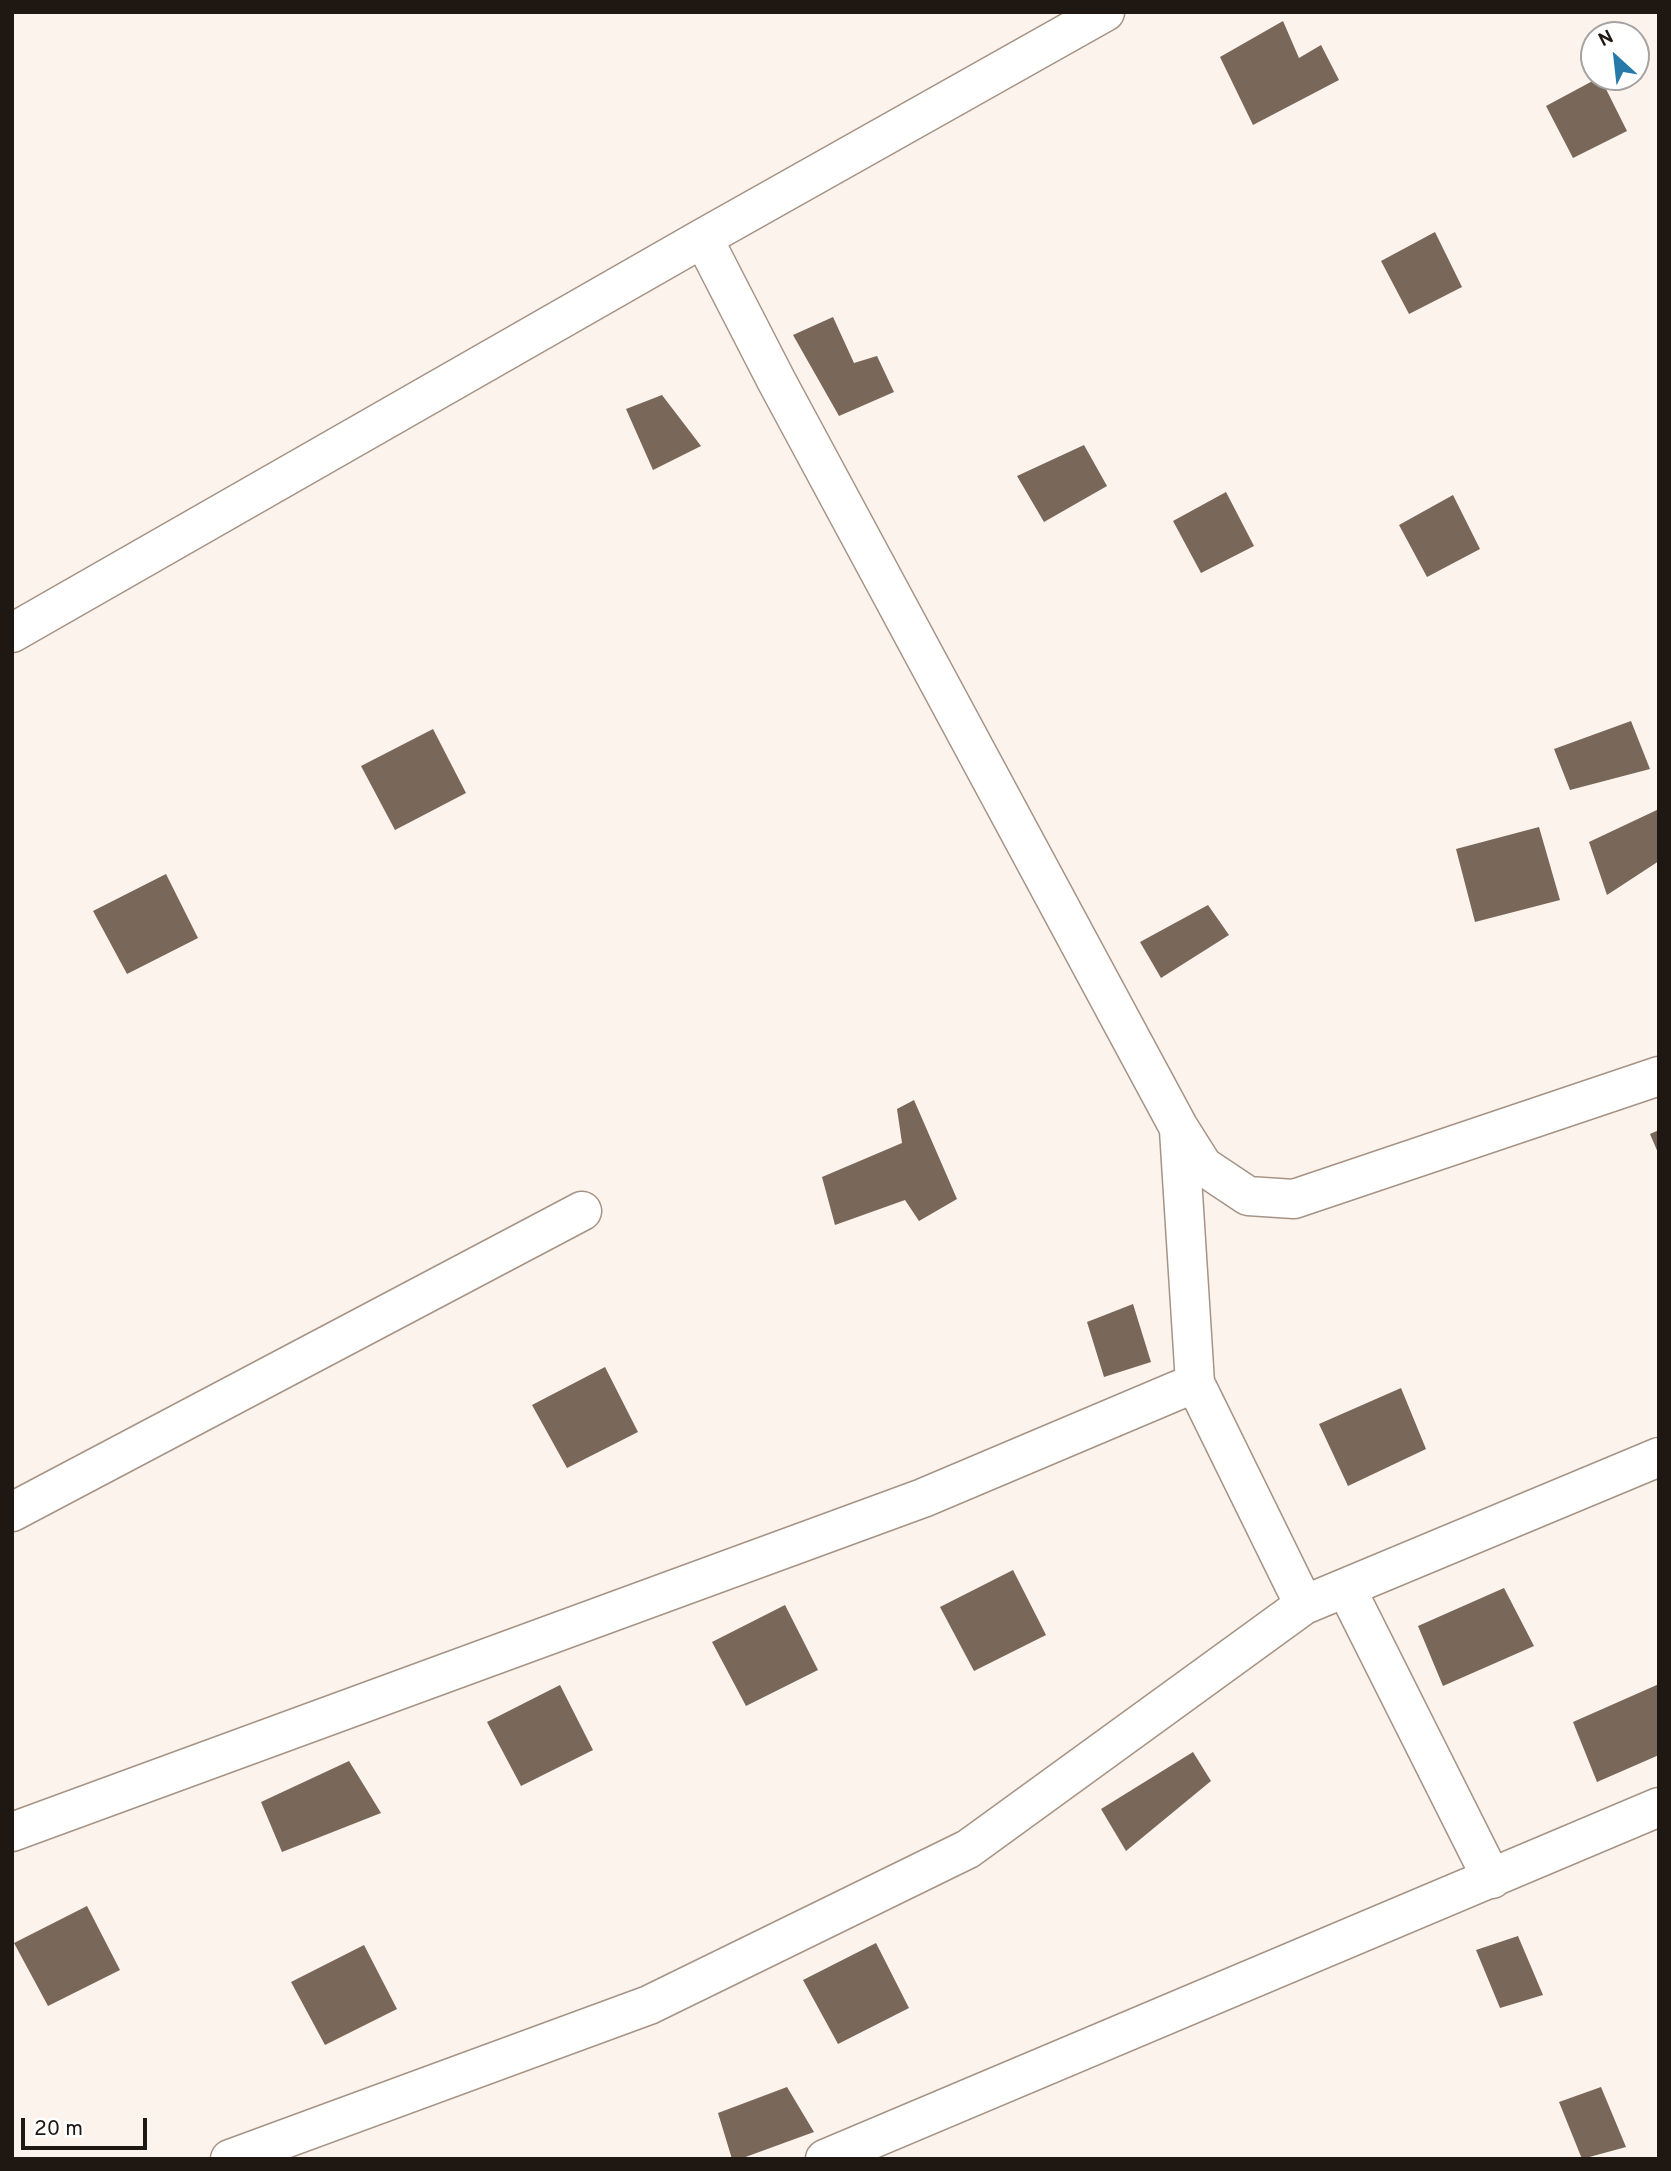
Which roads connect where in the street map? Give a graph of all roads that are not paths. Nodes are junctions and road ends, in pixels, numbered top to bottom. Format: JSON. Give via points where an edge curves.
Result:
{"nodes":[{"id":1,"x":1105,"y":12,"type":"edge"},
{"id":2,"x":703,"y":238,"type":"junction"},
{"id":3,"x":12,"y":634,"type":"edge"},
{"id":4,"x":1659,"y":1076,"type":"edge"},
{"id":5,"x":1179,"y":1128,"type":"junction"},
{"id":6,"x":582,"y":1211,"type":"dead end"},
{"id":7,"x":1195,"y":1383,"type":"junction"},
{"id":8,"x":1659,"y":1457,"type":"edge"},
{"id":9,"x":12,"y":1512,"type":"edge"},
{"id":10,"x":1346,"y":1588,"type":"junction"},
{"id":11,"x":1304,"y":1605,"type":"junction"},
{"id":12,"x":1659,"y":1807,"type":"edge"},
{"id":13,"x":12,"y":1832,"type":"edge"},
{"id":14,"x":1492,"y":1879,"type":"junction"},
{"id":15,"x":229,"y":2159,"type":"edge"},
{"id":16,"x":825,"y":2159,"type":"edge"}],
"edges":[{"from":1,"to":2,"type":"street"},
{"from":2,"to":3,"type":"street"},
{"from":2,"to":5,"type":"street"},
{"from":4,"to":5,"type":"street","via":[[1294,1199],[1248,1196],[1203,1166]]},
{"from":5,"to":7,"type":"street"},
{"from":6,"to":9,"type":"street"},
{"from":7,"to":11,"type":"street"},
{"from":7,"to":13,"type":"street","via":[[923,1498]]},
{"from":8,"to":10,"type":"street"},
{"from":10,"to":11,"type":"street"},
{"from":10,"to":14,"type":"street"},
{"from":11,"to":15,"type":"street","via":[[968,1849],[649,2005]]},
{"from":12,"to":14,"type":"street"},
{"from":14,"to":16,"type":"street"}]}
